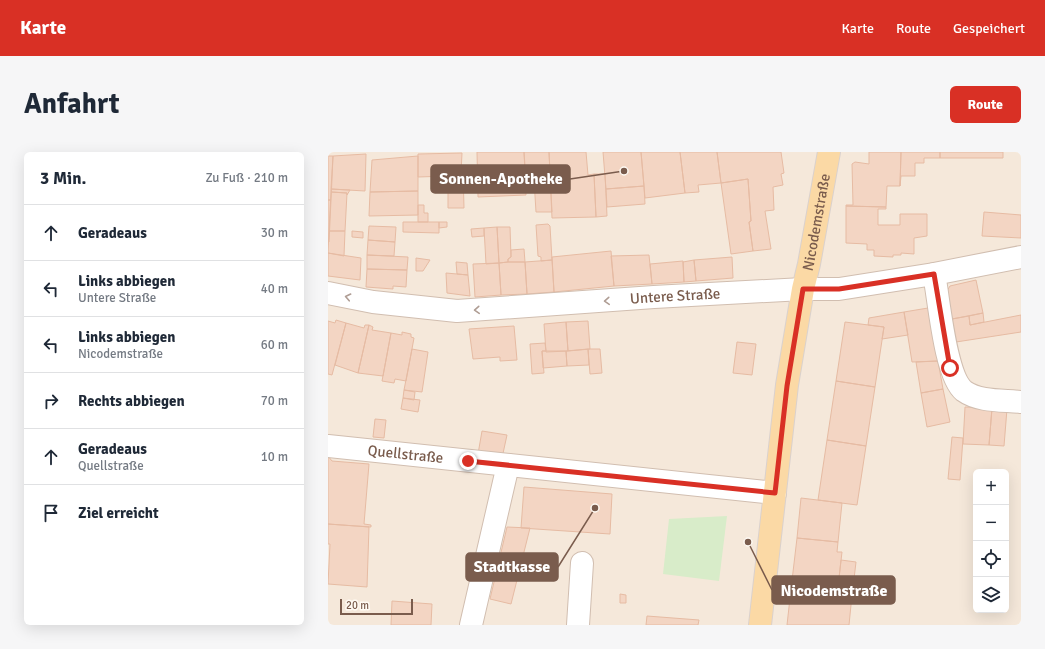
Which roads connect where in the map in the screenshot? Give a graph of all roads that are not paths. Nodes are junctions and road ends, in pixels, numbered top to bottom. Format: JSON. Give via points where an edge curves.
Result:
{"nodes":[{"id":1,"x":829,"y":152,"type":"edge"},
{"id":2,"x":1021,"y":256,"type":"edge"},
{"id":3,"x":934,"y":274,"type":"junction"},
{"id":4,"x":803,"y":289,"type":"junction"},
{"id":5,"x":328,"y":293,"type":"edge"},
{"id":6,"x":1021,"y":402,"type":"edge"},
{"id":7,"x":328,"y":446,"type":"edge"},
{"id":8,"x":508,"y":465,"type":"junction"},
{"id":9,"x":775,"y":493,"type":"junction"},
{"id":10,"x":582,"y":563,"type":"dead end"},
{"id":11,"x":472,"y":625,"type":"edge"},
{"id":12,"x":578,"y":625,"type":"edge"},
{"id":13,"x":760,"y":625,"type":"edge"}],
"edges":[{"from":1,"to":4,"type":"main road","name":"Nicodemstraße"},
{"from":2,"to":3,"type":"street","name":"Untere Straße"},
{"from":3,"to":4,"type":"street","name":"Untere Straße","via":[[839,289]]},
{"from":3,"to":6,"type":"street","via":[[950,368],[957,383],[977,397]]},
{"from":4,"to":5,"type":"street","name":"Untere Straße","one_way":true,"via":[[457,311],[373,302]]},
{"from":4,"to":9,"type":"main road","name":"Nicodemstraße","via":[[787,386]]},
{"from":7,"to":8,"type":"street","name":"Quellstraße"},
{"from":8,"to":9,"type":"street","name":"Quellstraße"},
{"from":8,"to":11,"type":"street"},
{"from":9,"to":13,"type":"main road","name":"Nicodemstraße"},
{"from":10,"to":12,"type":"street"}]}
